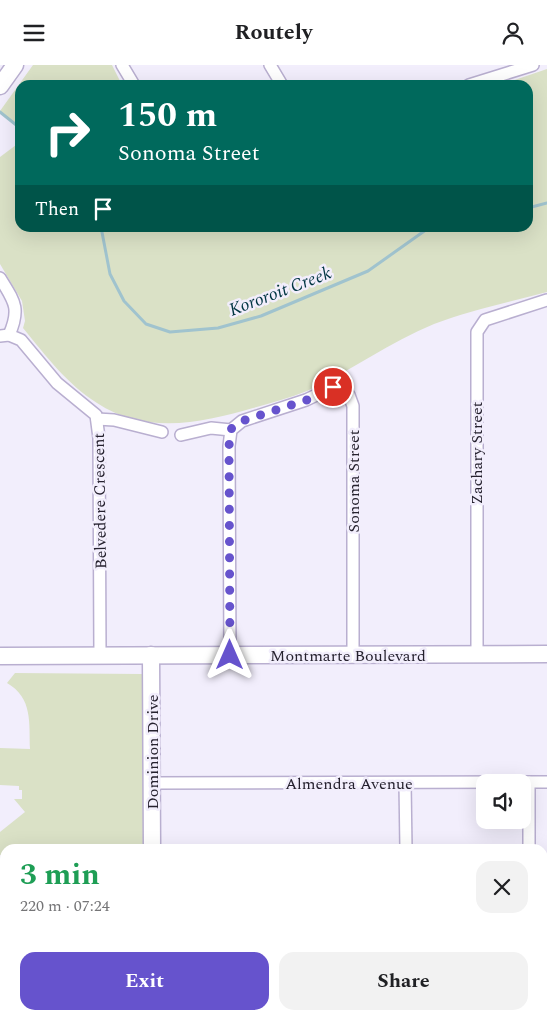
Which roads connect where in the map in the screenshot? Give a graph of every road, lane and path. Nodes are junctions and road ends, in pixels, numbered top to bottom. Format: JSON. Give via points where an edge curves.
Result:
{"nodes":[{"id":1,"x":15,"y":65,"type":"edge"},
{"id":2,"x":122,"y":65,"type":"edge"},
{"id":3,"x":270,"y":65,"type":"edge"},
{"id":4,"x":533,"y":65,"type":"edge"},
{"id":5,"x":131,"y":80,"type":"edge"},
{"id":6,"x":279,"y":80,"type":"edge"},
{"id":7,"x":485,"y":80,"type":"edge"},
{"id":8,"x":0,"y":85,"type":"edge"},
{"id":9,"x":0,"y":278,"type":"edge"},
{"id":10,"x":547,"y":301,"type":"edge"},
{"id":11,"x":4,"y":335,"type":"edge"},
{"id":12,"x":98,"y":419,"type":"junction"},
{"id":13,"x":231,"y":429,"type":"junction"},
{"id":14,"x":162,"y":433,"type":"dead end"},
{"id":15,"x":180,"y":435,"type":"dead end"},
{"id":16,"x":477,"y":654,"type":"junction"},
{"id":17,"x":547,"y":654,"type":"edge"},
{"id":18,"x":0,"y":655,"type":"edge"},
{"id":19,"x":100,"y":655,"type":"junction"},
{"id":20,"x":151,"y":655,"type":"junction"},
{"id":21,"x":230,"y":655,"type":"junction"},
{"id":22,"x":354,"y":655,"type":"junction"},
{"id":23,"x":476,"y":782,"type":"edge"},
{"id":24,"x":531,"y":782,"type":"edge"},
{"id":25,"x":547,"y":782,"type":"edge"},
{"id":26,"x":152,"y":783,"type":"junction"},
{"id":27,"x":405,"y":783,"type":"junction"},
{"id":28,"x":529,"y":829,"type":"edge"},
{"id":29,"x":152,"y":844,"type":"edge"},
{"id":30,"x":406,"y":844,"type":"edge"},
{"id":31,"x":529,"y":844,"type":"edge"}],
"edges":[{"from":1,"to":8,"type":"street"},
{"from":2,"to":5,"type":"street"},
{"from":3,"to":6,"type":"street"},
{"from":4,"to":7,"type":"street"},
{"from":9,"to":11,"type":"street","via":[[16,309],[16,320]]},
{"from":10,"to":16,"type":"street","name":"Zachary Street","via":[[485,320],[477,331]]},
{"from":11,"to":12,"type":"street","name":"Belvedere Crescent","via":[[21,340],[57,383],[95,413]]},
{"from":12,"to":14,"type":"street"},
{"from":12,"to":19,"type":"street","name":"Belvedere Crescent"},
{"from":13,"to":15,"type":"street","via":[[211,428]]},
{"from":13,"to":21,"type":"street"},
{"from":13,"to":22,"type":"street","name":"Sonoma Street","via":[[242,421],[313,398],[333,387],[342,388],[349,395],[353,413]]},
{"from":16,"to":17,"type":"street","name":"Montmarte Boulevard"},
{"from":16,"to":22,"type":"street","name":"Montmarte Boulevard"},
{"from":18,"to":19,"type":"street","name":"Montmarte Boulevard"},
{"from":19,"to":20,"type":"street","name":"Montmarte Boulevard"},
{"from":20,"to":21,"type":"street","name":"Montmarte Boulevard"},
{"from":20,"to":26,"type":"street","name":"Dominion Drive"},
{"from":21,"to":22,"type":"street","name":"Montmarte Boulevard"},
{"from":23,"to":27,"type":"street","name":"Almendra Avenue"},
{"from":24,"to":25,"type":"street","name":"Almendra Avenue"},
{"from":26,"to":27,"type":"street","name":"Almendra Avenue"},
{"from":26,"to":29,"type":"street","name":"Dominion Drive"},
{"from":27,"to":30,"type":"street"},
{"from":28,"to":31,"type":"street"}]}
